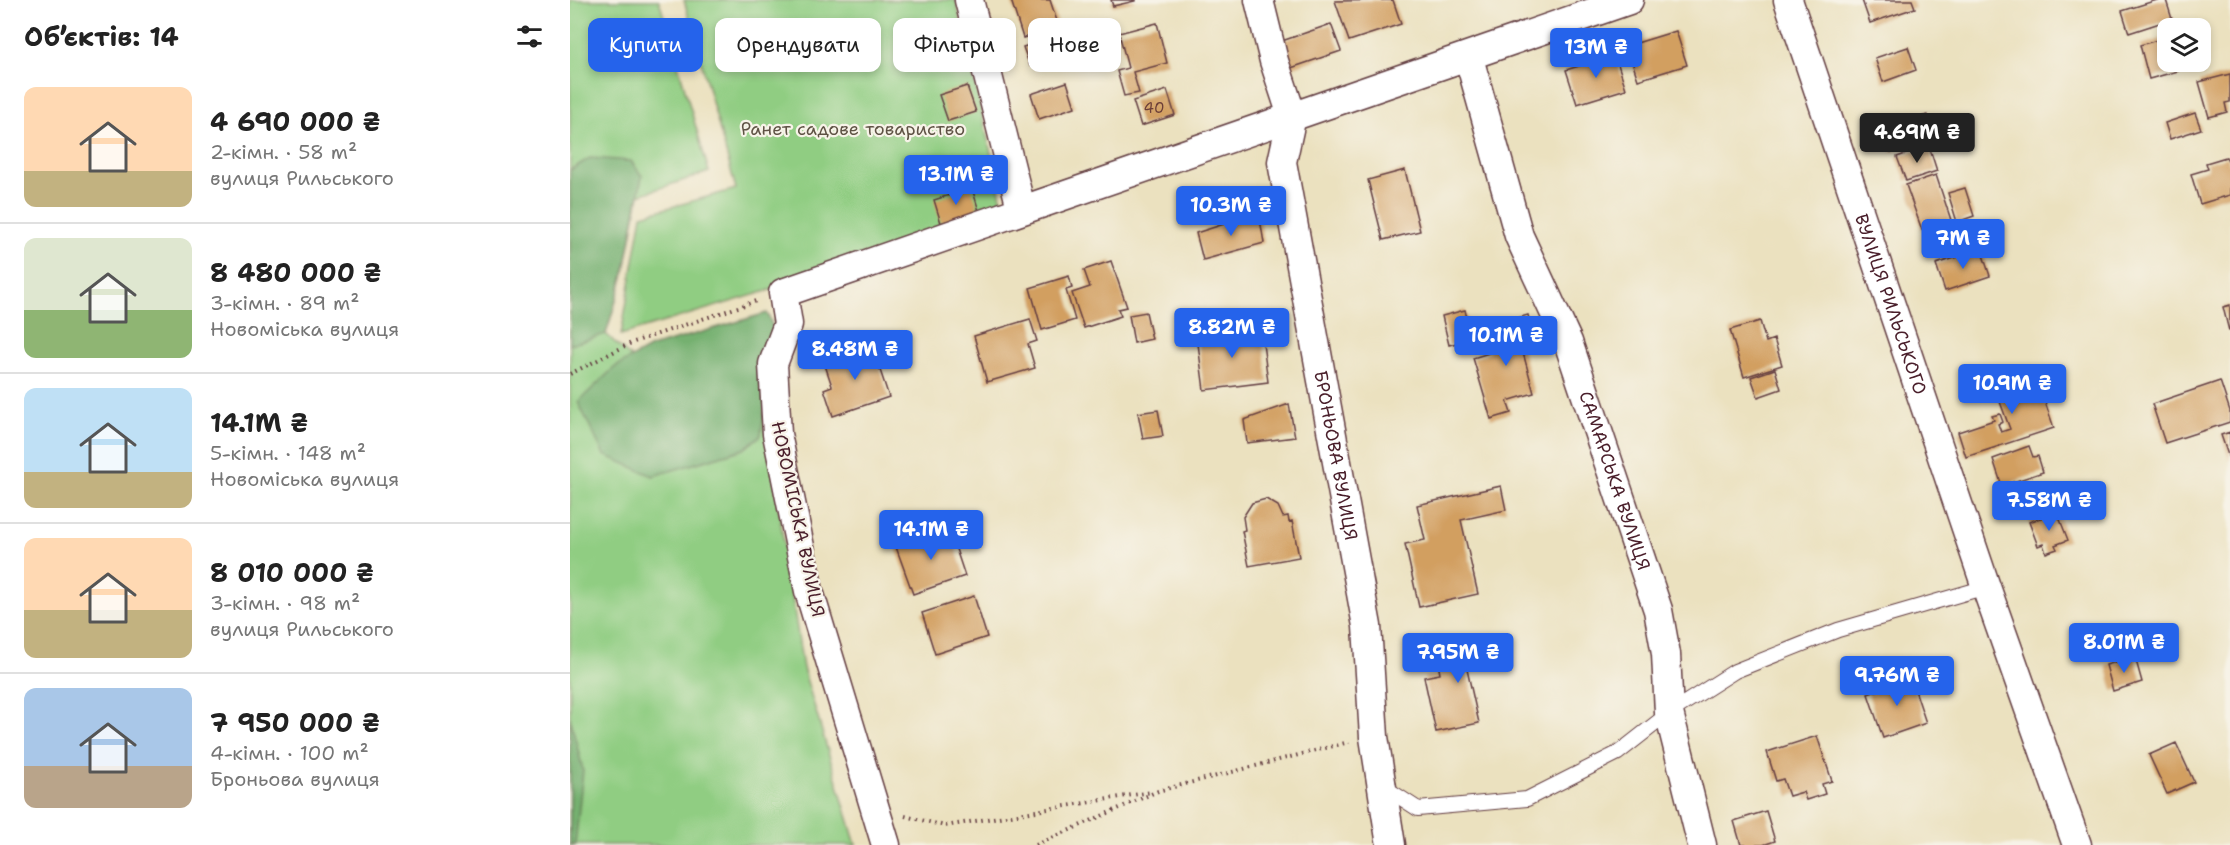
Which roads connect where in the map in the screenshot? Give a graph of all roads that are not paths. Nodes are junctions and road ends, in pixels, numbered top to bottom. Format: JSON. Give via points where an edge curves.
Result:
{"nodes":[{"id":1,"x":969,"y":0,"type":"edge"},
{"id":2,"x":1259,"y":0,"type":"edge"},
{"id":3,"x":1629,"y":0,"type":"edge"},
{"id":4,"x":1788,"y":0,"type":"edge"},
{"id":5,"x":1469,"y":57,"type":"junction"},
{"id":6,"x":1292,"y":116,"type":"junction"},
{"id":7,"x":1021,"y":208,"type":"junction"},
{"id":8,"x":1986,"y":587,"type":"junction"},
{"id":9,"x":1669,"y":713,"type":"junction"},
{"id":10,"x":1382,"y":786,"type":"junction"},
{"id":11,"x":886,"y":845,"type":"edge"},
{"id":12,"x":1391,"y":845,"type":"edge"},
{"id":13,"x":1702,"y":845,"type":"edge"},
{"id":14,"x":2077,"y":845,"type":"edge"}],
"edges":[{"from":1,"to":7,"type":"street"},
{"from":2,"to":6,"type":"street"},
{"from":3,"to":5,"type":"street"},
{"from":4,"to":8,"type":"street","name":"ВУЛИЦЯ РИЛЬСЬКОГО"},
{"from":5,"to":6,"type":"street"},
{"from":5,"to":9,"type":"street","name":"САМАРСЬКА ВУЛИЦЯ","via":[[1519,236],[1568,342],[1658,610],[1666,654]]},
{"from":6,"to":7,"type":"street"},
{"from":6,"to":10,"type":"street","name":"БРОНЬОВА ВУЛИЦЯ","via":[[1282,162],[1367,626],[1374,737]]},
{"from":7,"to":11,"type":"street","name":"НОВОМІСЬКА ВУЛИЦЯ","via":[[783,293],[788,324],[773,364],[777,434],[809,591]]},
{"from":8,"to":9,"type":"lane","via":[[1838,630],[1735,671]]},
{"from":8,"to":14,"type":"street","name":"ВУЛИЦЯ РИЛЬСЬКОГО"},
{"from":9,"to":10,"type":"lane","via":[[1618,753],[1527,799],[1418,809]]},
{"from":9,"to":13,"type":"street","name":"САМАРСЬКА ВУЛИЦЯ"},
{"from":10,"to":12,"type":"street","name":"БРОНЬОВА ВУЛИЦЯ"}]}
